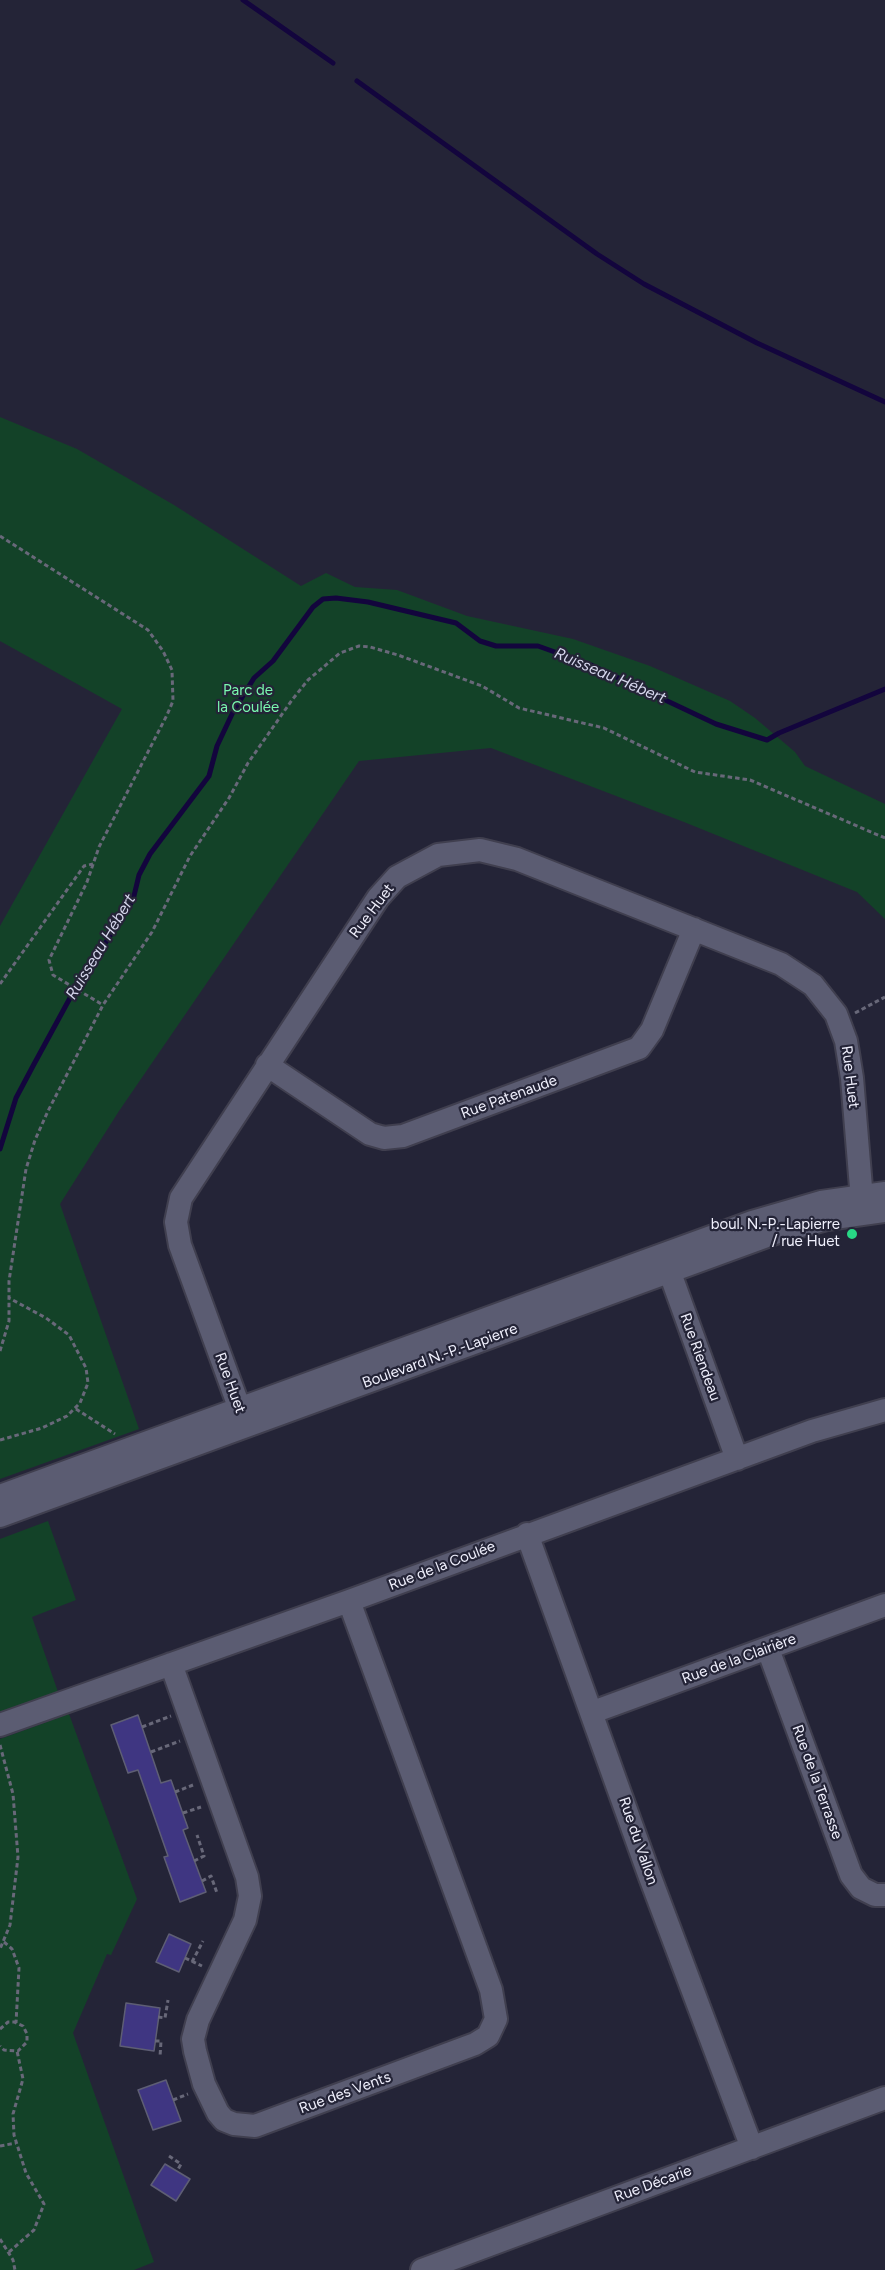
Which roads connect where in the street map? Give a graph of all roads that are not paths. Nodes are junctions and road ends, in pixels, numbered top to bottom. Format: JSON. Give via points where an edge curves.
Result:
{"nodes":[{"id":1,"x":694,"y":929,"type":"junction"},
{"id":2,"x":267,"y":1065,"type":"junction"},
{"id":3,"x":885,"y":1193,"type":"edge"},
{"id":4,"x":870,"y":1206,"type":"edge"},
{"id":5,"x":666,"y":1263,"type":"junction"},
{"id":6,"x":885,"y":1410,"type":"edge"},
{"id":7,"x":243,"y":1418,"type":"junction"},
{"id":8,"x":737,"y":1459,"type":"junction"},
{"id":9,"x":0,"y":1496,"type":"edge"},
{"id":10,"x":0,"y":1516,"type":"edge"},
{"id":11,"x":526,"y":1534,"type":"junction"},
{"id":12,"x":349,"y":1601,"type":"junction"},
{"id":13,"x":885,"y":1605,"type":"edge"},
{"id":14,"x":768,"y":1649,"type":"junction"},
{"id":15,"x":171,"y":1664,"type":"junction"},
{"id":16,"x":593,"y":1712,"type":"junction"},
{"id":17,"x":0,"y":1725,"type":"edge"},
{"id":18,"x":885,"y":1895,"type":"edge"},
{"id":19,"x":885,"y":2098,"type":"edge"},
{"id":20,"x":752,"y":2148,"type":"junction"},
{"id":21,"x":422,"y":2270,"type":"edge"}],
"edges":[{"from":1,"to":2,"type":"street","name":"Rue Patenaude","via":[[652,1030],[639,1048],[403,1136],[370,1134]]},
{"from":1,"to":2,"type":"street","name":"Rue Huet","via":[[504,855],[480,850],[438,855],[398,877],[384,890]]},
{"from":1,"to":4,"type":"street","name":"Rue Huet","via":[[796,972],[823,995],[836,1014],[850,1059]]},
{"from":2,"to":7,"type":"street","name":"Rue Huet","via":[[185,1189],[177,1214],[180,1245]]},
{"from":3,"to":4,"type":"street","name":"Boulevard N.-P.-Lapierre"},
{"from":4,"to":5,"type":"street","name":"Boulevard N.-P.-Lapierre","via":[[802,1206]]},
{"from":5,"to":7,"type":"street","name":"Boulevard N.-P.-Lapierre"},
{"from":5,"to":8,"type":"street","name":"Rue Riendeau"},
{"from":6,"to":8,"type":"street","name":"Rue de la Coulée","via":[[832,1424]]},
{"from":7,"to":9,"type":"street","name":"Boulevard N.-P.-Lapierre"},
{"from":7,"to":10,"type":"street","name":"Boulevard N.-P.-Lapierre"},
{"from":8,"to":11,"type":"street","name":"Rue de la Coulée"},
{"from":11,"to":12,"type":"street","name":"Rue de la Coulée"},
{"from":11,"to":16,"type":"street","name":"Rue du Vallon"},
{"from":12,"to":15,"type":"street","name":"Rue de la Coulée"},
{"from":12,"to":15,"type":"street","name":"Rue des Vents","via":[[490,1990],[496,2019],[484,2039],[255,2126],[241,2127],[224,2120],[204,2084],[193,2039],[198,2020],[245,1920],[250,1896],[247,1877]]},
{"from":13,"to":14,"type":"street","name":"Rue de la Clairière"},
{"from":14,"to":16,"type":"street","name":"Rue de la Clairière"},
{"from":14,"to":18,"type":"street","name":"Rue de la Terrasse","via":[[851,1875],[861,1888]]},
{"from":15,"to":17,"type":"street","name":"Rue de la Coulée"},
{"from":16,"to":20,"type":"street","name":"Rue du Vallon"},
{"from":19,"to":20,"type":"street","name":"Rue Décarie"},
{"from":20,"to":21,"type":"street","name":"Rue Décarie"}]}
